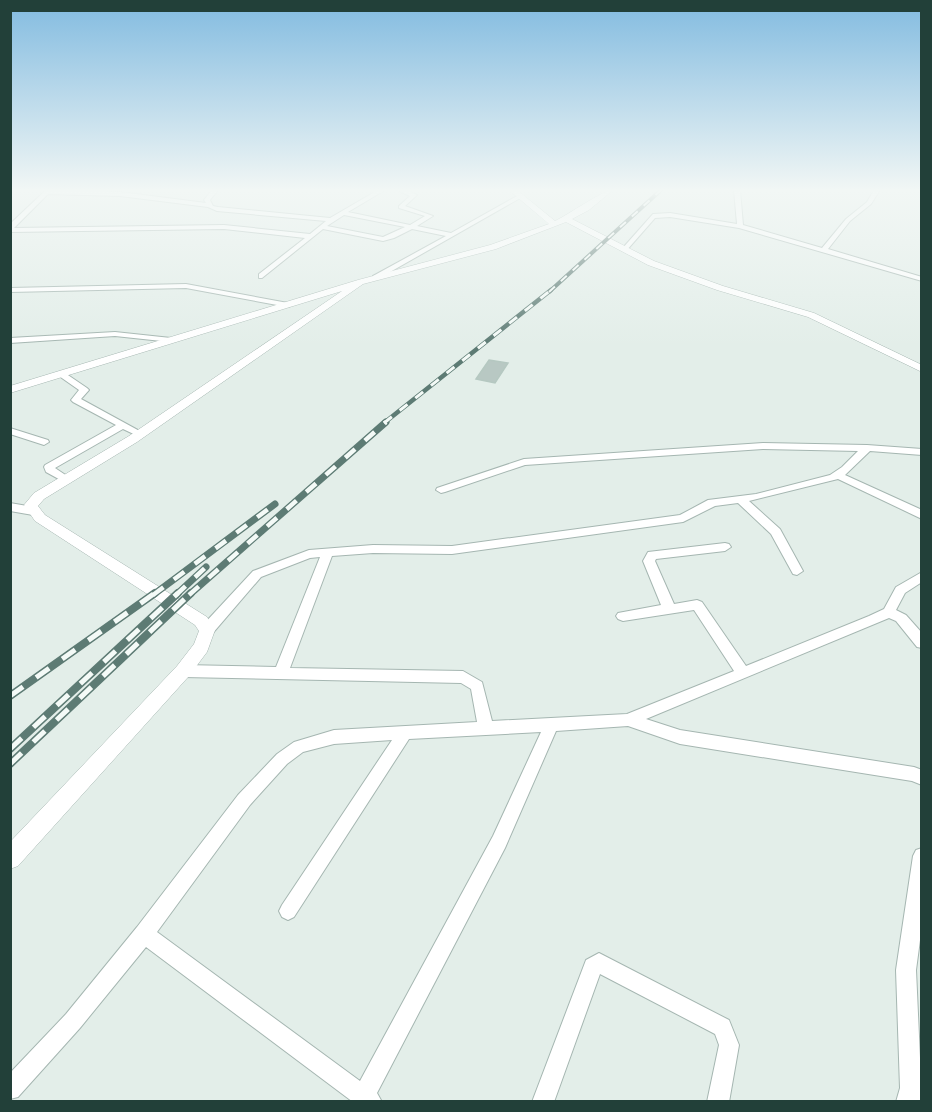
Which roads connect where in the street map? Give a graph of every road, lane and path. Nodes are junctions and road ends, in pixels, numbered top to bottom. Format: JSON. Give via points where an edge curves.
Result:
{"nodes":[{"id":1,"x":302,"y":242,"type":"edge"},
{"id":2,"x":440,"y":242,"type":"edge"},
{"id":3,"x":505,"y":242,"type":"edge"},
{"id":4,"x":609,"y":242,"type":"edge"},
{"id":5,"x":631,"y":242,"type":"edge"},
{"id":6,"x":796,"y":242,"type":"edge"},
{"id":7,"x":830,"y":242,"type":"edge"},
{"id":8,"x":624,"y":250,"type":"junction"},
{"id":9,"x":824,"y":250,"type":"junction"},
{"id":10,"x":262,"y":276,"type":"dead end"},
{"id":11,"x":376,"y":278,"type":"junction"},
{"id":12,"x":921,"y":279,"type":"edge"},
{"id":13,"x":361,"y":282,"type":"junction"},
{"id":14,"x":10,"y":290,"type":"edge"},
{"id":15,"x":288,"y":305,"type":"junction"},
{"id":16,"x":10,"y":340,"type":"edge"},
{"id":17,"x":171,"y":340,"type":"junction"},
{"id":18,"x":921,"y":369,"type":"edge"},
{"id":19,"x":62,"y":374,"type":"junction"},
{"id":20,"x":10,"y":390,"type":"edge"},
{"id":21,"x":123,"y":424,"type":"junction"},
{"id":22,"x":10,"y":431,"type":"edge"},
{"id":23,"x":140,"y":434,"type":"junction"},
{"id":24,"x":44,"y":442,"type":"dead end"},
{"id":25,"x":867,"y":447,"type":"junction"},
{"id":26,"x":921,"y":452,"type":"edge"},
{"id":27,"x":837,"y":475,"type":"junction"},
{"id":28,"x":66,"y":480,"type":"junction"},
{"id":29,"x":441,"y":490,"type":"dead end"},
{"id":30,"x":740,"y":499,"type":"junction"},
{"id":31,"x":10,"y":507,"type":"edge"},
{"id":32,"x":33,"y":511,"type":"junction"},
{"id":33,"x":921,"y":515,"type":"edge"},
{"id":34,"x":725,"y":547,"type":"dead end"},
{"id":35,"x":328,"y":552,"type":"junction"},
{"id":36,"x":797,"y":571,"type":"dead end"},
{"id":37,"x":921,"y":576,"type":"edge"},
{"id":38,"x":669,"y":608,"type":"junction"},
{"id":39,"x":889,"y":612,"type":"junction"},
{"id":40,"x":623,"y":616,"type":"dead end"},
{"id":41,"x":207,"y":630,"type":"junction"},
{"id":42,"x":921,"y":643,"type":"edge"},
{"id":43,"x":183,"y":671,"type":"junction"},
{"id":44,"x":281,"y":673,"type":"junction"},
{"id":45,"x":743,"y":673,"type":"junction"},
{"id":46,"x":628,"y":720,"type":"junction"},
{"id":47,"x":551,"y":725,"type":"junction"},
{"id":48,"x":486,"y":728,"type":"junction"},
{"id":49,"x":405,"y":733,"type":"junction"},
{"id":50,"x":921,"y":777,"type":"edge"},
{"id":51,"x":921,"y":856,"type":"edge"},
{"id":52,"x":10,"y":858,"type":"edge"},
{"id":53,"x":288,"y":910,"type":"dead end"},
{"id":54,"x":144,"y":934,"type":"junction"},
{"id":55,"x":10,"y":1089,"type":"edge"},
{"id":56,"x":913,"y":1094,"type":"edge"},
{"id":57,"x":367,"y":1099,"type":"edge"},
{"id":58,"x":543,"y":1101,"type":"edge"},
{"id":59,"x":718,"y":1101,"type":"edge"}],
"edges":[{"from":1,"to":10,"type":"street"},
{"from":2,"to":11,"type":"street"},
{"from":3,"to":11,"type":"street"},
{"from":4,"to":8,"type":"street"},
{"from":5,"to":8,"type":"street"},
{"from":6,"to":9,"type":"street"},
{"from":7,"to":9,"type":"street"},
{"from":8,"to":18,"type":"street","via":[[720,288],[811,315]]},
{"from":9,"to":12,"type":"street"},
{"from":11,"to":13,"type":"street"},
{"from":13,"to":15,"type":"street"},
{"from":13,"to":23,"type":"street"},
{"from":14,"to":15,"type":"street","via":[[186,286]]},
{"from":15,"to":17,"type":"street"},
{"from":16,"to":17,"type":"street","via":[[115,334]]},
{"from":17,"to":19,"type":"street"},
{"from":19,"to":20,"type":"street"},
{"from":19,"to":21,"type":"street","via":[[84,390],[76,399]]},
{"from":21,"to":23,"type":"street"},
{"from":21,"to":28,"type":"street","via":[[49,467]]},
{"from":22,"to":24,"type":"street"},
{"from":23,"to":28,"type":"street"},
{"from":25,"to":26,"type":"street"},
{"from":25,"to":27,"type":"street"},
{"from":25,"to":29,"type":"street","via":[[763,446],[524,462]]},
{"from":27,"to":30,"type":"street"},
{"from":27,"to":33,"type":"street"},
{"from":28,"to":32,"type":"street","via":[[34,500]]},
{"from":30,"to":35,"type":"street","via":[[712,503],[683,518],[452,550]]},
{"from":30,"to":36,"type":"street","via":[[776,532]]},
{"from":31,"to":32,"type":"street"},
{"from":32,"to":41,"type":"street","via":[[201,621]]},
{"from":34,"to":38,"type":"street","via":[[652,555],[649,561]]},
{"from":35,"to":41,"type":"street","via":[[296,558],[257,574]]},
{"from":35,"to":44,"type":"street"},
{"from":37,"to":39,"type":"street","via":[[900,590]]},
{"from":38,"to":40,"type":"street"},
{"from":38,"to":45,"type":"street","via":[[691,604],[702,609]]},
{"from":39,"to":42,"type":"street","via":[[901,618]]},
{"from":39,"to":45,"type":"street"},
{"from":41,"to":43,"type":"street","via":[[201,647]]},
{"from":43,"to":44,"type":"street"},
{"from":43,"to":52,"type":"street"},
{"from":44,"to":48,"type":"street","via":[[464,677],[477,686]]},
{"from":45,"to":46,"type":"street"},
{"from":46,"to":47,"type":"street"},
{"from":46,"to":50,"type":"street","via":[[680,737]]},
{"from":47,"to":48,"type":"street"},
{"from":47,"to":57,"type":"street","via":[[499,842]]},
{"from":48,"to":49,"type":"street"},
{"from":49,"to":53,"type":"street"},
{"from":49,"to":54,"type":"street","via":[[334,737],[299,747],[282,759],[244,800]]},
{"from":51,"to":56,"type":"street","via":[[906,970]]},
{"from":54,"to":55,"type":"street","via":[[74,1021]]},
{"from":54,"to":57,"type":"street"},
{"from":58,"to":59,"type":"street","via":[[593,967],[599,963],[722,1027],[729,1045]]}]}
